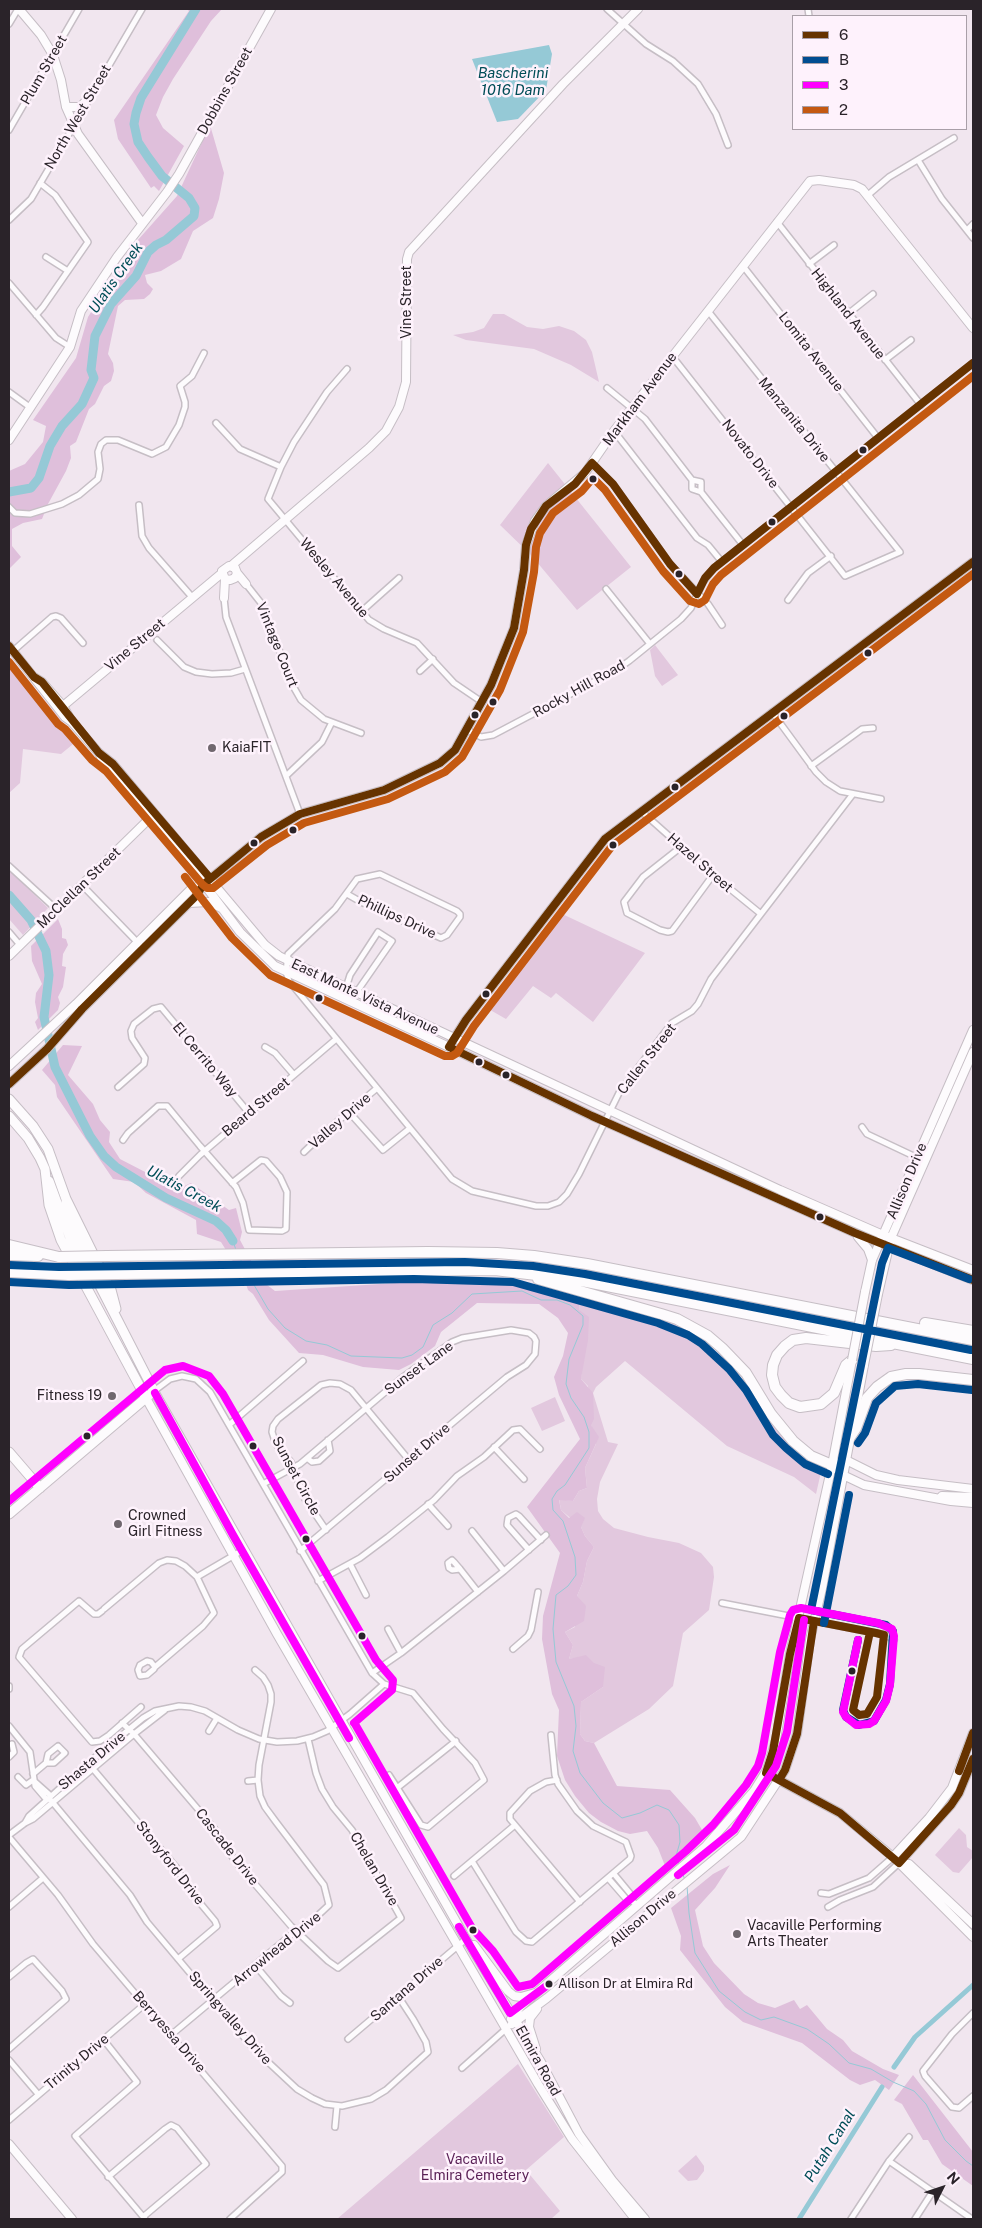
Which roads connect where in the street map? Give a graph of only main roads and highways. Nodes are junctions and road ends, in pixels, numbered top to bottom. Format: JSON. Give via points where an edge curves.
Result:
{"nodes":[{"id":1,"x":18,"y":9,"type":"edge"},
{"id":2,"x":271,"y":9,"type":"edge"},
{"id":3,"x":638,"y":9,"type":"edge"},
{"id":4,"x":90,"y":98,"type":"road end"},
{"id":5,"x":66,"y":107,"type":"junction"},
{"id":6,"x":142,"y":223,"type":"junction"},
{"id":7,"x":973,"y":328,"type":"edge"},
{"id":8,"x":9,"y":440,"type":"edge"},
{"id":9,"x":973,"y":562,"type":"edge"},
{"id":10,"x":230,"y":575,"type":"junction"},
{"id":11,"x":210,"y":584,"type":"junction"},
{"id":12,"x":246,"y":584,"type":"road end"},
{"id":13,"x":224,"y":589,"type":"junction"},
{"id":14,"x":11,"y":648,"type":"edge"},
{"id":15,"x":34,"y":677,"type":"junction"},
{"id":16,"x":63,"y":706,"type":"junction"},
{"id":17,"x":72,"y":722,"type":"junction"},
{"id":18,"x":99,"y":753,"type":"junction"},
{"id":19,"x":107,"y":769,"type":"junction"},
{"id":20,"x":129,"y":783,"type":"junction"},
{"id":21,"x":130,"y":797,"type":"junction"},
{"id":22,"x":156,"y":813,"type":"junction"},
{"id":23,"x":149,"y":819,"type":"junction"},
{"id":24,"x":210,"y":878,"type":"junction"},
{"id":25,"x":204,"y":884,"type":"junction"},
{"id":26,"x":190,"y":903,"type":"junction"},
{"id":27,"x":222,"y":909,"type":"junction"},
{"id":28,"x":141,"y":946,"type":"junction"},
{"id":29,"x":9,"y":956,"type":"edge"},
{"id":30,"x":973,"y":1030,"type":"edge"},
{"id":31,"x":454,"y":1038,"type":"junction"},
{"id":32,"x":449,"y":1046,"type":"junction"},
{"id":33,"x":973,"y":1052,"type":"edge"},
{"id":34,"x":9,"y":1066,"type":"edge"},
{"id":35,"x":9,"y":1084,"type":"edge"},
{"id":36,"x":9,"y":1099,"type":"edge"},
{"id":37,"x":9,"y":1116,"type":"edge"},
{"id":38,"x":855,"y":1234,"type":"junction"},
{"id":39,"x":887,"y":1236,"type":"junction"},
{"id":40,"x":879,"y":1244,"type":"junction"},
{"id":41,"x":9,"y":1245,"type":"edge"},
{"id":42,"x":890,"y":1248,"type":"junction"},
{"id":43,"x":9,"y":1255,"type":"edge"},
{"id":44,"x":59,"y":1257,"type":"junction"},
{"id":45,"x":872,"y":1260,"type":"junction"},
{"id":46,"x":973,"y":1270,"type":"edge"},
{"id":47,"x":515,"y":1272,"type":"junction"},
{"id":48,"x":12,"y":1273,"type":"edge"},
{"id":49,"x":964,"y":1276,"type":"junction"},
{"id":50,"x":973,"y":1276,"type":"edge"},
{"id":51,"x":973,"y":1280,"type":"edge"},
{"id":52,"x":899,"y":1325,"type":"junction"},
{"id":53,"x":973,"y":1331,"type":"edge"},
{"id":54,"x":973,"y":1340,"type":"edge"},
{"id":55,"x":897,"y":1344,"type":"junction"},
{"id":56,"x":973,"y":1359,"type":"edge"},
{"id":57,"x":852,"y":1360,"type":"junction"},
{"id":58,"x":973,"y":1380,"type":"edge"},
{"id":59,"x":154,"y":1391,"type":"junction"},
{"id":60,"x":146,"y":1398,"type":"junction"},
{"id":61,"x":850,"y":1437,"type":"junction"},
{"id":62,"x":9,"y":1452,"type":"edge"},
{"id":63,"x":846,"y":1460,"type":"junction"},
{"id":64,"x":832,"y":1465,"type":"junction"},
{"id":65,"x":843,"y":1475,"type":"junction"},
{"id":66,"x":40,"y":1488,"type":"junction"},
{"id":67,"x":973,"y":1489,"type":"edge"},
{"id":68,"x":973,"y":1497,"type":"edge"},
{"id":69,"x":938,"y":1498,"type":"junction"},
{"id":70,"x":973,"y":1503,"type":"edge"},
{"id":71,"x":9,"y":1515,"type":"edge"},
{"id":72,"x":973,"y":1733,"type":"edge"},
{"id":73,"x":973,"y":1758,"type":"edge"},
{"id":74,"x":766,"y":1773,"type":"junction"},
{"id":75,"x":779,"y":1780,"type":"junction"},
{"id":76,"x":896,"y":1860,"type":"junction"},
{"id":77,"x":973,"y":1924,"type":"edge"},
{"id":78,"x":465,"y":1937,"type":"junction"},
{"id":79,"x":973,"y":1937,"type":"edge"},
{"id":80,"x":537,"y":1993,"type":"junction"},
{"id":81,"x":547,"y":1998,"type":"junction"},
{"id":82,"x":514,"y":2019,"type":"junction"},
{"id":83,"x":506,"y":2028,"type":"junction"},
{"id":84,"x":541,"y":2062,"type":"junction"},
{"id":85,"x":9,"y":2144,"type":"edge"},
{"id":86,"x":72,"y":2219,"type":"edge"},
{"id":87,"x":635,"y":2219,"type":"edge"},
{"id":88,"x":645,"y":2219,"type":"edge"}],
"edges":[{"from":1,"to":5,"type":"main road","via":[[53,54]]},
{"from":2,"to":6,"type":"main road","name":"Dobbins Street","via":[[179,174]]},
{"from":3,"to":10,"type":"main road","name":"Vine Street","via":[[563,84],[409,252],[407,373],[405,389],[390,425],[376,441],[242,556]]},
{"from":4,"to":5,"type":"main road","via":[[80,107]]},
{"from":5,"to":6,"type":"main road","via":[[73,125]]},
{"from":6,"to":8,"type":"main road","via":[[81,310],[70,347]]},
{"from":7,"to":24,"type":"main road","name":"Markham Avenue","via":[[868,194],[854,185],[814,180],[807,184],[631,408],[592,463],[575,484],[546,506],[531,528],[514,628],[482,702],[448,757],[372,795],[300,814],[261,837]]},
{"from":9,"to":31,"type":"main road","via":[[605,840]]},
{"from":10,"to":11,"type":"main road","name":"Vine Street"},
{"from":10,"to":12,"type":"main road"},
{"from":10,"to":13,"type":"main road"},
{"from":10,"to":13,"type":"main road","via":[[224,598]]},
{"from":11,"to":13,"type":"main road"},
{"from":11,"to":16,"type":"main road","name":"Vine Street"},
{"from":14,"to":15,"type":"main road","name":"East Monte Vista Avenue"},
{"from":15,"to":16,"type":"main road","name":"East Monte Vista Avenue"},
{"from":15,"to":17,"type":"main road","name":"East Monte Vista Avenue"},
{"from":16,"to":17,"type":"main road","name":"East Monte Vista Avenue"},
{"from":17,"to":18,"type":"main road","name":"East Monte Vista Avenue"},
{"from":18,"to":19,"type":"main road","name":"East Monte Vista Avenue"},
{"from":18,"to":20,"type":"main road","name":"East Monte Vista Avenue"},
{"from":19,"to":20,"type":"main road","via":[[112,768]]},
{"from":19,"to":21,"type":"main road","name":"East Monte Vista Avenue"},
{"from":20,"to":22,"type":"main road","name":"East Monte Vista Avenue"},
{"from":21,"to":22,"type":"main road"},
{"from":21,"to":23,"type":"main road","name":"East Monte Vista Avenue"},
{"from":22,"to":24,"type":"main road","name":"East Monte Vista Avenue"},
{"from":23,"to":25,"type":"main road","name":"East Monte Vista Avenue"},
{"from":23,"to":29,"type":"main road","name":"McClellan Street"},
{"from":24,"to":25,"type":"main road","name":"Markham Avenue"},
{"from":24,"to":31,"type":"main road","name":"East Monte Vista Avenue","via":[[265,945],[287,961]]},
{"from":25,"to":26,"type":"main road"},
{"from":25,"to":27,"type":"main road","name":"East Monte Vista Avenue"},
{"from":25,"to":28,"type":"main road","via":[[190,890]]},
{"from":26,"to":27,"type":"main road","via":[[209,902]]},
{"from":26,"to":28,"type":"main road"},
{"from":27,"to":32,"type":"main road","name":"East Monte Vista Avenue","via":[[275,966]]},
{"from":28,"to":34,"type":"main road"},
{"from":28,"to":35,"type":"main road","via":[[59,1037]]},
{"from":30,"to":39,"type":"main road","name":"Allison Drive","via":[[917,1157]]},
{"from":31,"to":32,"type":"main road"},
{"from":31,"to":39,"type":"main road","name":"East Monte Vista Avenue"},
{"from":32,"to":38,"type":"main road","name":"East Monte Vista Avenue","via":[[605,1122]]},
{"from":33,"to":39,"type":"main road","name":"Allison Drive","via":[[925,1161]]},
{"from":36,"to":59,"type":"main road","name":"Elmira Road","via":[[48,1149],[79,1245]]},
{"from":37,"to":60,"type":"main road","name":"Elmira Road","via":[[35,1148],[73,1246]]},
{"from":38,"to":40,"type":"main road","name":"East Monte Vista Avenue"},
{"from":38,"to":45,"type":"main road","via":[[864,1242]]},
{"from":39,"to":40,"type":"main road","name":"Allison Drive"},
{"from":39,"to":42,"type":"main road","name":"Allison Drive"},
{"from":39,"to":46,"type":"main road","name":"East Monte Vista Avenue"},
{"from":40,"to":42,"type":"main road","name":"East Monte Vista Avenue"},
{"from":40,"to":45,"type":"main road","name":"Allison Drive"},
{"from":41,"to":44,"type":"highway"},
{"from":42,"to":49,"type":"main road","name":"East Monte Vista Avenue"},
{"from":42,"to":61,"type":"main road","name":"Allison Drive","bridge":true},
{"from":43,"to":44,"type":"highway"},
{"from":44,"to":52,"type":"highway","bridge":true,"via":[[465,1252],[534,1256]]},
{"from":45,"to":57,"type":"main road","name":"Allison Drive","bridge":true},
{"from":47,"to":48,"type":"highway","bridge":true,"via":[[454,1269],[69,1275]]},
{"from":47,"to":55,"type":"highway","via":[[603,1285]]},
{"from":47,"to":64,"type":"highway","via":[[661,1314],[700,1331],[746,1373],[793,1442],[811,1456]]},
{"from":49,"to":50,"type":"main road"},
{"from":49,"to":51,"type":"main road","name":"East Monte Vista Avenue"},
{"from":52,"to":53,"type":"highway","via":[[920,1323]]},
{"from":52,"to":54,"type":"highway"},
{"from":55,"to":56,"type":"highway"},
{"from":55,"to":57,"type":"highway","via":[[876,1346],[806,1338],[793,1340],[777,1355],[772,1375],[781,1396],[789,1403],[800,1407],[813,1406],[834,1393],[846,1365]]},
{"from":57,"to":64,"type":"main road","name":"Allison Drive"},
{"from":58,"to":61,"type":"highway","via":[[912,1374],[891,1377],[867,1398]]},
{"from":59,"to":60,"type":"main road"},
{"from":59,"to":78,"type":"main road","name":"Elmira Road"},
{"from":60,"to":66,"type":"main road"},
{"from":60,"to":83,"type":"main road","name":"Elmira Road"},
{"from":61,"to":63,"type":"main road","name":"Allison Drive"},
{"from":62,"to":66,"type":"main road"},
{"from":63,"to":64,"type":"main road"},
{"from":63,"to":65,"type":"main road","name":"Allison Drive"},
{"from":63,"to":67,"type":"main road","via":[[876,1475]]},
{"from":64,"to":65,"type":"main road"},
{"from":64,"to":74,"type":"main road","name":"Allison Drive"},
{"from":65,"to":69,"type":"main road","via":[[864,1484]]},
{"from":65,"to":75,"type":"main road","name":"Allison Drive","via":[[814,1621],[797,1734]]},
{"from":66,"to":71,"type":"main road"},
{"from":68,"to":69,"type":"main road","via":[[944,1495]]},
{"from":69,"to":70,"type":"main road"},
{"from":72,"to":76,"type":"main road","via":[[952,1788]]},
{"from":73,"to":76,"type":"main road","via":[[959,1794],[951,1805]]},
{"from":74,"to":75,"type":"main road"},
{"from":74,"to":80,"type":"main road","name":"Allison Drive","via":[[720,1832],[693,1858],[635,1903]]},
{"from":75,"to":76,"type":"main road","via":[[840,1813]]},
{"from":75,"to":81,"type":"main road","name":"Allison Drive","via":[[741,1837]]},
{"from":76,"to":77,"type":"main road","via":[[909,1864]]},
{"from":76,"to":79,"type":"main road"},
{"from":78,"to":80,"type":"main road","via":[[514,1996]]},
{"from":78,"to":82,"type":"main road","name":"Elmira Road"},
{"from":80,"to":82,"type":"main road","name":"Allison Drive"},
{"from":81,"to":82,"type":"main road","name":"Allison Drive"},
{"from":81,"to":84,"type":"main road","via":[[529,2022]]},
{"from":82,"to":83,"type":"main road","name":"Allison Drive"},
{"from":82,"to":84,"type":"main road","name":"Elmira Road"},
{"from":83,"to":87,"type":"main road","name":"Elmira Road","via":[[572,2139]]},
{"from":84,"to":88,"type":"main road","name":"Elmira Road","via":[[579,2134]]},
{"from":85,"to":86,"type":"main road"}]}
